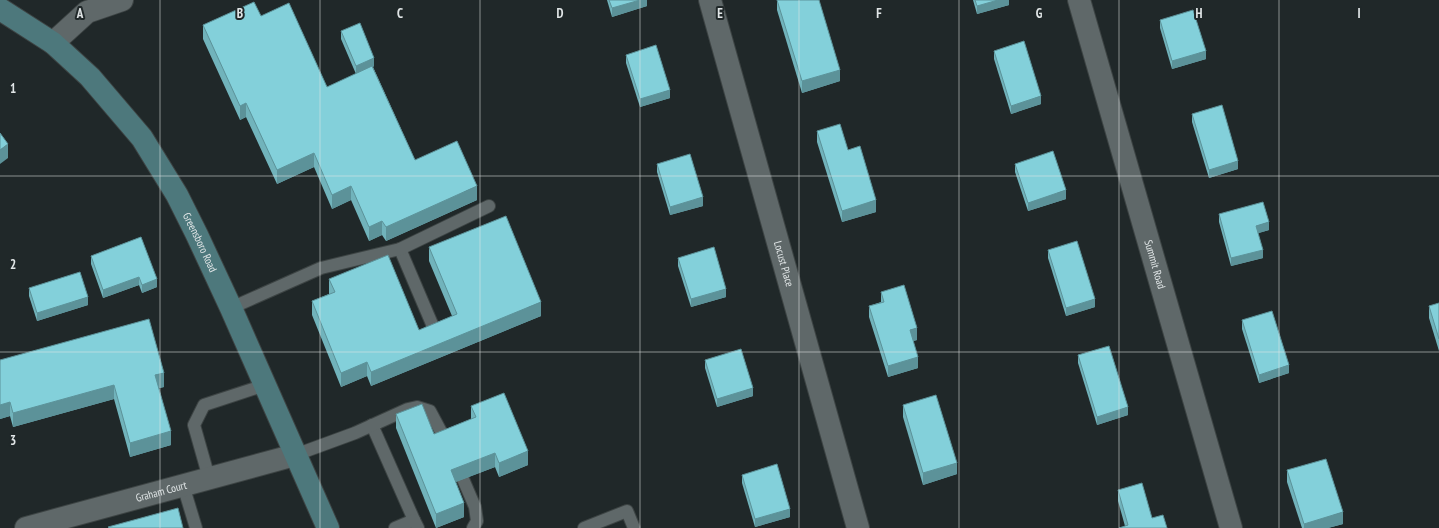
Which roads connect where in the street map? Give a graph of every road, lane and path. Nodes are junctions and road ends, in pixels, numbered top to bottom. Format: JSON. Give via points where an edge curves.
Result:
{"nodes":[{"id":1,"x":122,"y":0,"type":"edge"},
{"id":2,"x":710,"y":0,"type":"edge"},
{"id":3,"x":1079,"y":0,"type":"edge"},
{"id":4,"x":0,"y":9,"type":"edge"},
{"id":5,"x":54,"y":43,"type":"junction"},
{"id":6,"x":489,"y":206,"type":"dead end"},
{"id":7,"x":400,"y":248,"type":"junction"},
{"id":8,"x":231,"y":308,"type":"junction"},
{"id":9,"x":432,"y":324,"type":"edge"},
{"id":10,"x":265,"y":385,"type":"junction"},
{"id":11,"x":372,"y":425,"type":"junction"},
{"id":12,"x":446,"y":441,"type":"edge"},
{"id":13,"x":295,"y":455,"type":"junction"},
{"id":14,"x":209,"y":478,"type":"junction"},
{"id":15,"x":463,"y":479,"type":"edge"},
{"id":16,"x":182,"y":485,"type":"junction"},
{"id":17,"x":416,"y":524,"type":"edge"},
{"id":18,"x":26,"y":528,"type":"edge"},
{"id":19,"x":196,"y":528,"type":"edge"},
{"id":20,"x":328,"y":528,"type":"edge"},
{"id":21,"x":395,"y":528,"type":"edge"},
{"id":22,"x":473,"y":528,"type":"edge"},
{"id":23,"x":584,"y":528,"type":"edge"},
{"id":24,"x":634,"y":528,"type":"edge"},
{"id":25,"x":858,"y":528,"type":"edge"},
{"id":26,"x":1231,"y":528,"type":"edge"}],
"edges":[{"from":1,"to":5,"type":"street","via":[[87,12]]},
{"from":2,"to":25,"type":"street","name":"Locust Place"},
{"from":3,"to":26,"type":"street","name":"Summit Road"},
{"from":4,"to":5,"type":"main road","name":"Greensboro Road"},
{"from":5,"to":8,"type":"main road","name":"Greensboro Road","via":[[90,77],[142,138],[177,195]]},
{"from":6,"to":7,"type":"lane"},
{"from":7,"to":8,"type":"lane","via":[[321,268]]},
{"from":7,"to":9,"type":"lane"},
{"from":8,"to":10,"type":"main road","name":"Greensboro Road"},
{"from":10,"to":13,"type":"main road","name":"Greensboro Road"},
{"from":10,"to":14,"type":"lane","via":[[204,405],[194,425]]},
{"from":11,"to":12,"type":"lane","via":[[418,406],[430,411]]},
{"from":11,"to":13,"type":"lane"},
{"from":11,"to":17,"type":"lane"},
{"from":13,"to":14,"type":"street","name":"Graham Court"},
{"from":13,"to":20,"type":"main road","name":"Greensboro Road"},
{"from":14,"to":16,"type":"street","name":"Graham Court"},
{"from":15,"to":22,"type":"lane","via":[[475,507],[477,521]]},
{"from":16,"to":18,"type":"street","name":"Graham Court"},
{"from":16,"to":19,"type":"lane"},
{"from":17,"to":21,"type":"lane"},
{"from":23,"to":24,"type":"lane","via":[[627,511]]}]}
